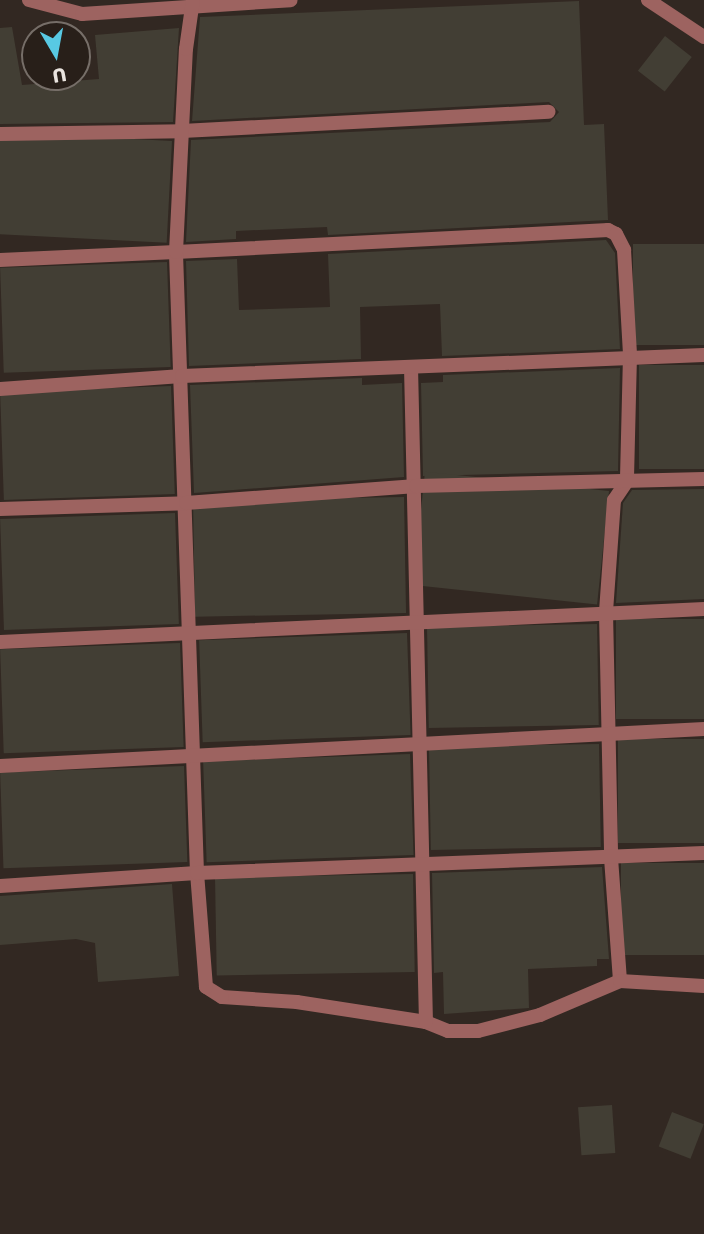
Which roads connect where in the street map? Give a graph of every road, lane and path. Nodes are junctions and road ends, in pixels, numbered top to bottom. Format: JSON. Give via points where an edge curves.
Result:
{"nodes":[{"id":1,"x":291,"y":0,"type":"edge"},
{"id":2,"x":648,"y":0,"type":"edge"},
{"id":3,"x":39,"y":1,"type":"edge"},
{"id":4,"x":193,"y":4,"type":"edge"},
{"id":5,"x":704,"y":37,"type":"edge"},
{"id":6,"x":549,"y":112,"type":"dead end"},
{"id":7,"x":182,"y":131,"type":"junction"},
{"id":8,"x":0,"y":134,"type":"edge"},
{"id":9,"x":176,"y":253,"type":"junction"},
{"id":10,"x":0,"y":260,"type":"edge"},
{"id":11,"x":630,"y":355,"type":"junction"},
{"id":12,"x":704,"y":355,"type":"edge"},
{"id":13,"x":411,"y":367,"type":"junction"},
{"id":14,"x":182,"y":376,"type":"junction"},
{"id":15,"x":0,"y":389,"type":"edge"},
{"id":16,"x":704,"y":479,"type":"edge"},
{"id":17,"x":627,"y":481,"type":"junction"},
{"id":18,"x":416,"y":486,"type":"junction"},
{"id":19,"x":186,"y":503,"type":"junction"},
{"id":20,"x":0,"y":509,"type":"edge"},
{"id":21,"x":704,"y":609,"type":"edge"},
{"id":22,"x":606,"y":612,"type":"junction"},
{"id":23,"x":420,"y":621,"type":"junction"},
{"id":24,"x":191,"y":632,"type":"junction"},
{"id":25,"x":0,"y":642,"type":"edge"},
{"id":26,"x":704,"y":729,"type":"edge"},
{"id":27,"x":607,"y":734,"type":"junction"},
{"id":28,"x":422,"y":745,"type":"junction"},
{"id":29,"x":195,"y":756,"type":"junction"},
{"id":30,"x":0,"y":766,"type":"edge"},
{"id":31,"x":704,"y":853,"type":"edge"},
{"id":32,"x":611,"y":858,"type":"junction"},
{"id":33,"x":425,"y":865,"type":"junction"},
{"id":34,"x":197,"y":873,"type":"junction"},
{"id":35,"x":0,"y":886,"type":"edge"},
{"id":36,"x":620,"y":981,"type":"junction"},
{"id":37,"x":704,"y":986,"type":"edge"},
{"id":38,"x":426,"y":1022,"type":"junction"}],
"edges":[{"from":1,"to":4,"type":"street"},
{"from":2,"to":5,"type":"street"},
{"from":3,"to":4,"type":"street","via":[[82,14]]},
{"from":4,"to":7,"type":"street"},
{"from":6,"to":7,"type":"street"},
{"from":7,"to":8,"type":"street"},
{"from":7,"to":9,"type":"street"},
{"from":9,"to":10,"type":"street"},
{"from":9,"to":11,"type":"street","via":[[608,230],[616,234],[624,250]]},
{"from":9,"to":14,"type":"street"},
{"from":11,"to":12,"type":"street"},
{"from":11,"to":13,"type":"street"},
{"from":11,"to":17,"type":"street"},
{"from":13,"to":14,"type":"street"},
{"from":13,"to":18,"type":"street"},
{"from":14,"to":15,"type":"street"},
{"from":14,"to":19,"type":"street"},
{"from":16,"to":17,"type":"street"},
{"from":17,"to":18,"type":"street"},
{"from":17,"to":22,"type":"street","via":[[614,500]]},
{"from":18,"to":19,"type":"street"},
{"from":18,"to":23,"type":"street"},
{"from":19,"to":20,"type":"street"},
{"from":19,"to":24,"type":"street"},
{"from":21,"to":22,"type":"street"},
{"from":22,"to":23,"type":"street"},
{"from":22,"to":27,"type":"street"},
{"from":23,"to":24,"type":"street"},
{"from":23,"to":28,"type":"street"},
{"from":24,"to":25,"type":"street"},
{"from":24,"to":29,"type":"street"},
{"from":26,"to":27,"type":"street"},
{"from":27,"to":28,"type":"street"},
{"from":27,"to":32,"type":"street"},
{"from":28,"to":29,"type":"street"},
{"from":28,"to":33,"type":"street"},
{"from":29,"to":30,"type":"street"},
{"from":29,"to":34,"type":"street"},
{"from":31,"to":32,"type":"street"},
{"from":32,"to":33,"type":"street"},
{"from":32,"to":36,"type":"street"},
{"from":33,"to":34,"type":"street"},
{"from":33,"to":38,"type":"street"},
{"from":34,"to":35,"type":"street"},
{"from":34,"to":38,"type":"street","via":[[206,987],[222,998],[297,1002]]},
{"from":36,"to":37,"type":"street"},
{"from":36,"to":38,"type":"street","via":[[501,1027],[448,1031]]}]}
